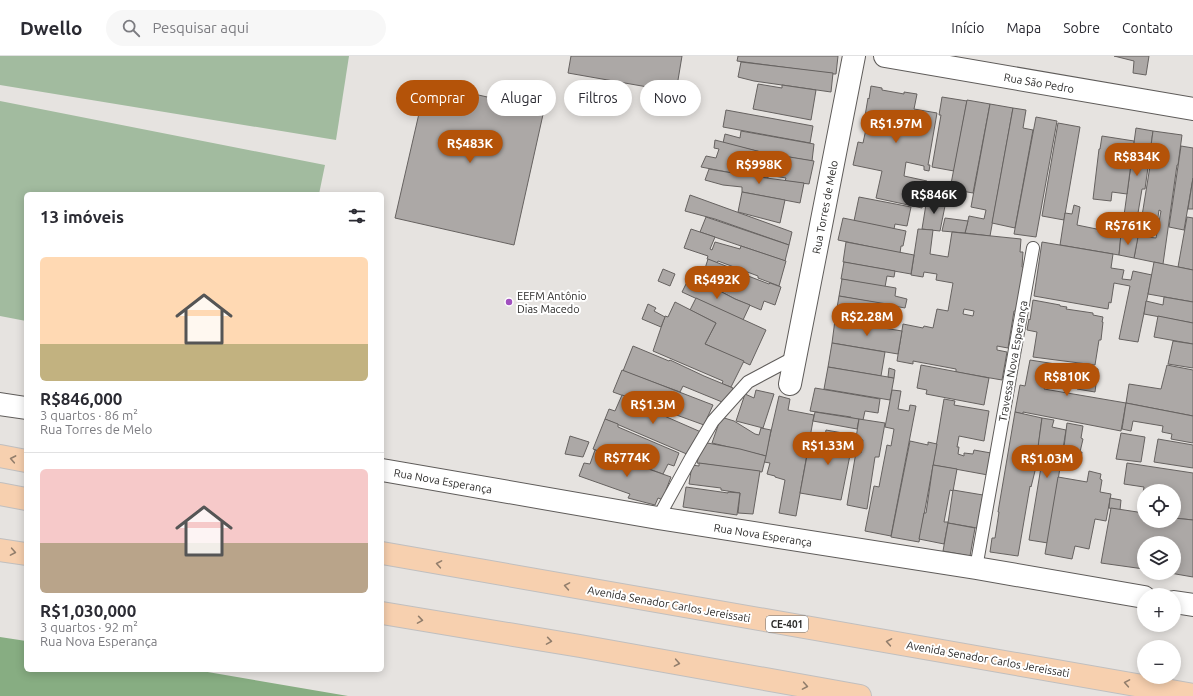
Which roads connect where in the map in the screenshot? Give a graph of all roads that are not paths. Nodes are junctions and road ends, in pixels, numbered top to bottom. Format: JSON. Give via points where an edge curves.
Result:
{"nodes":[{"id":1,"x":854,"y":56,"type":"edge"},
{"id":2,"x":884,"y":56,"type":"edge"},
{"id":3,"x":1193,"y":109,"type":"edge"},
{"id":4,"x":1033,"y":248,"type":"dead end"},
{"id":5,"x":796,"y":357,"type":"junction"},
{"id":6,"x":790,"y":384,"type":"dead end"},
{"id":7,"x":0,"y":404,"type":"edge"},
{"id":8,"x":24,"y":408,"type":"edge"},
{"id":9,"x":0,"y":456,"type":"edge"},
{"id":10,"x":24,"y":461,"type":"edge"},
{"id":11,"x":384,"y":470,"type":"edge"},
{"id":12,"x":0,"y":494,"type":"edge"},
{"id":13,"x":24,"y":498,"type":"edge"},
{"id":14,"x":658,"y":518,"type":"junction"},
{"id":15,"x":0,"y":550,"type":"edge"},
{"id":16,"x":384,"y":553,"type":"edge"},
{"id":17,"x":24,"y":554,"type":"edge"},
{"id":18,"x":976,"y":568,"type":"junction"},
{"id":19,"x":1137,"y":596,"type":"edge"},
{"id":20,"x":1181,"y":603,"type":"edge"},
{"id":21,"x":1193,"y":605,"type":"edge"},
{"id":22,"x":384,"y":613,"type":"edge"},
{"id":23,"x":1193,"y":694,"type":"edge"},
{"id":24,"x":860,"y":696,"type":"edge"}],
"edges":[{"from":1,"to":5,"type":"street","name":"Rua Torres de Melo"},
{"from":2,"to":3,"type":"street","name":"Rua São Pedro"},
{"from":4,"to":18,"type":"lane","name":"Travessa Nova Esperança"},
{"from":5,"to":6,"type":"street","name":"Rua Torres de Melo"},
{"from":5,"to":14,"type":"lane","via":[[748,382],[714,421]]},
{"from":7,"to":8,"type":"street"},
{"from":10,"to":9,"type":"main road","one_way":true},
{"from":11,"to":14,"type":"street","name":"Rua Nova Esperança"},
{"from":12,"to":13,"type":"main road"},
{"from":14,"to":18,"type":"street","name":"Rua Nova Esperança"},
{"from":15,"to":17,"type":"main road","one_way":true},
{"from":23,"to":16,"type":"main road","name":"Avenida Senador Carlos Jereissati","number":"CE-401","one_way":true},
{"from":18,"to":19,"type":"street","name":"Rua Nova Esperança"},
{"from":20,"to":21,"type":"street"},
{"from":22,"to":24,"type":"main road","one_way":true}]}
